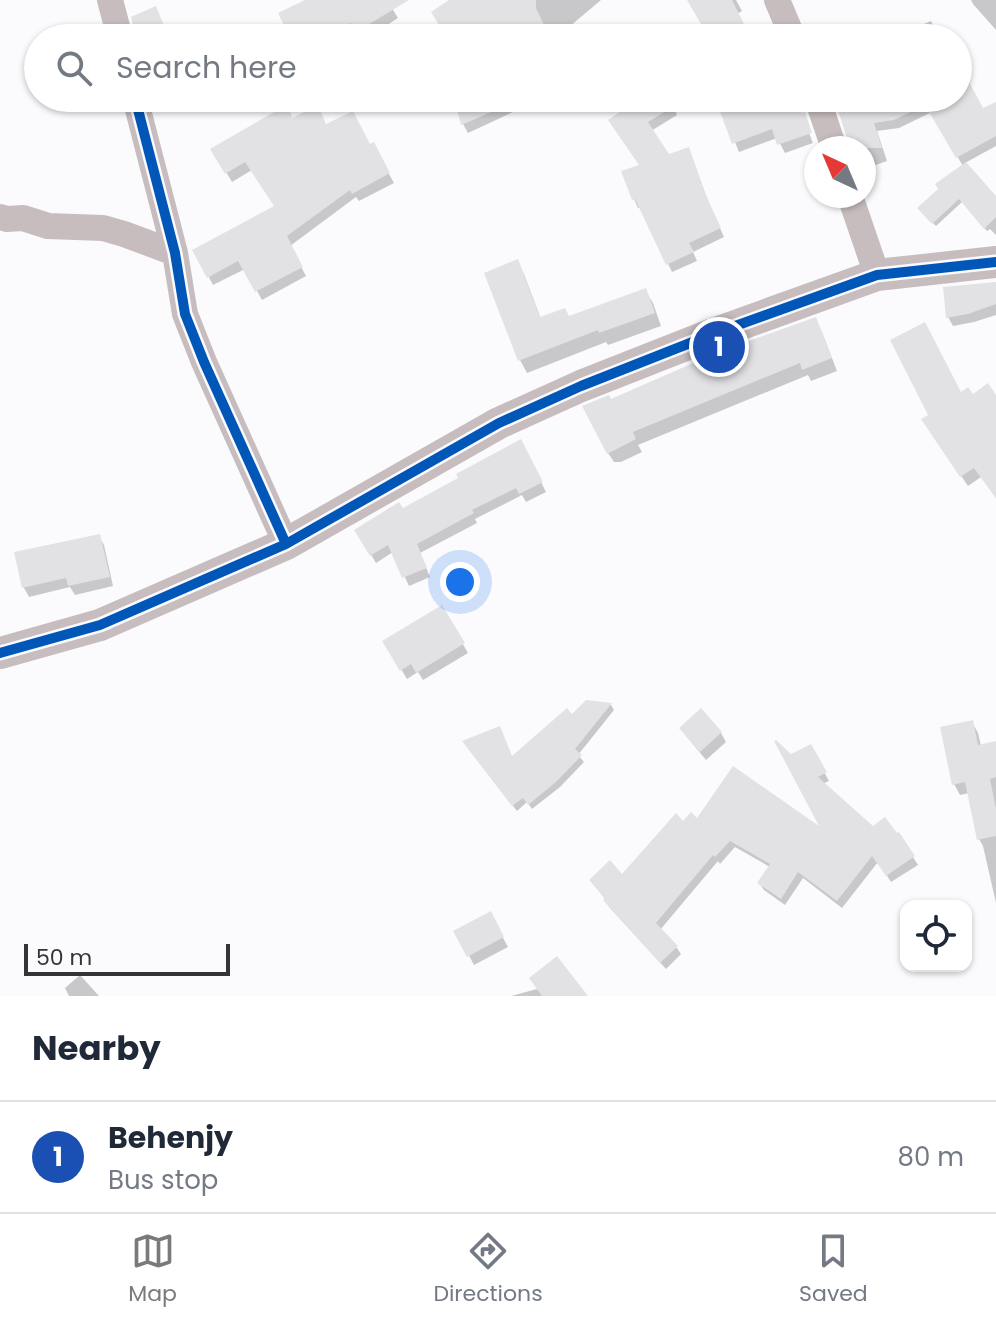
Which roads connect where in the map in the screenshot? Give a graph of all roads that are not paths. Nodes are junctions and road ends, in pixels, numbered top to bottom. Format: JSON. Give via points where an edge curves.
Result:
{"nodes":[{"id":1,"x":110,"y":0,"type":"edge"},
{"id":2,"x":777,"y":0,"type":"edge"},
{"id":3,"x":116,"y":24,"type":"edge"},
{"id":4,"x":787,"y":24,"type":"edge"},
{"id":5,"x":139,"y":112,"type":"edge"},
{"id":6,"x":822,"y":112,"type":"edge"},
{"id":7,"x":830,"y":136,"type":"edge"},
{"id":8,"x":854,"y":208,"type":"edge"},
{"id":9,"x":0,"y":217,"type":"edge"},
{"id":10,"x":175,"y":253,"type":"junction"},
{"id":11,"x":996,"y":262,"type":"edge"},
{"id":12,"x":877,"y":275,"type":"junction"},
{"id":13,"x":286,"y":544,"type":"junction"},
{"id":14,"x":0,"y":653,"type":"edge"}],
"edges":[{"from":1,"to":3,"type":"street"},
{"from":2,"to":4,"type":"street"},
{"from":5,"to":10,"type":"street"},
{"from":6,"to":7,"type":"street"},
{"from":8,"to":12,"type":"street"},
{"from":9,"to":10,"type":"street","via":[[103,228]]},
{"from":10,"to":13,"type":"street","via":[[185,314]]},
{"from":11,"to":12,"type":"street"},
{"from":12,"to":13,"type":"street","via":[[713,334],[499,423]]},
{"from":13,"to":14,"type":"street","via":[[100,625]]}]}
